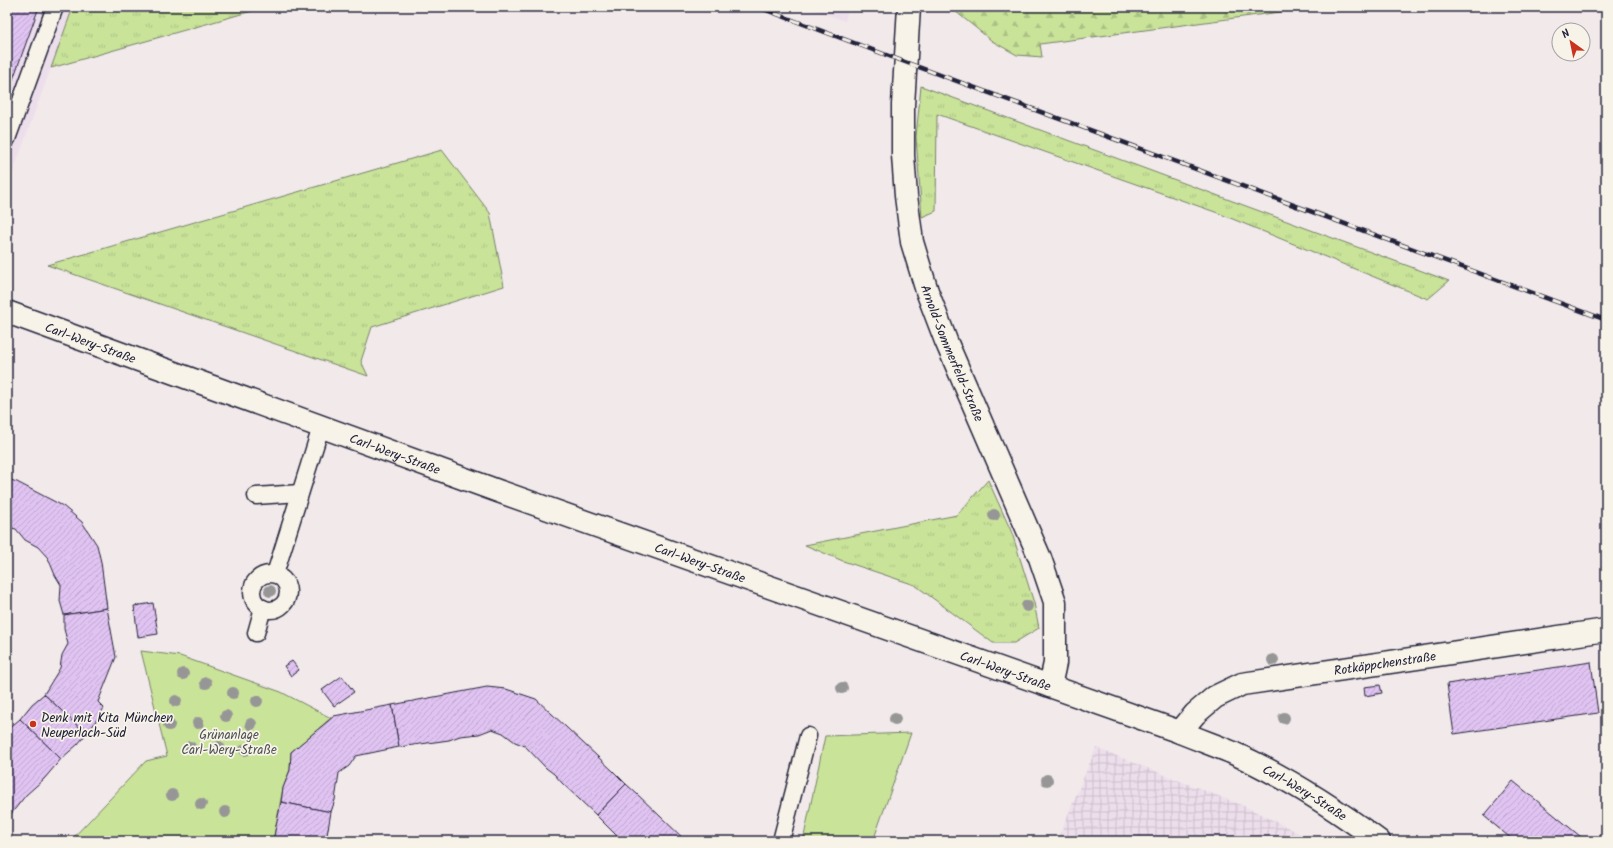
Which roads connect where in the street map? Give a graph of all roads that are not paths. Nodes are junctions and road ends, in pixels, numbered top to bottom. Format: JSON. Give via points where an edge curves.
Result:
{"nodes":[{"id":1,"x":55,"y":7,"type":"edge"},
{"id":2,"x":909,"y":7,"type":"edge"},
{"id":3,"x":7,"y":139,"type":"edge"},
{"id":4,"x":7,"y":312,"type":"edge"},
{"id":5,"x":321,"y":427,"type":"junction"},
{"id":6,"x":300,"y":493,"type":"junction"},
{"id":7,"x":256,"y":496,"type":"dead end"},
{"id":8,"x":275,"y":574,"type":"junction"},
{"id":9,"x":263,"y":608,"type":"junction"},
{"id":10,"x":1606,"y":630,"type":"edge"},
{"id":11,"x":256,"y":633,"type":"dead end"},
{"id":12,"x":1050,"y":686,"type":"junction"},
{"id":13,"x":1180,"y":732,"type":"junction"},
{"id":14,"x":808,"y":736,"type":"dead end"},
{"id":15,"x":781,"y":841,"type":"edge"},
{"id":16,"x":1379,"y":841,"type":"edge"}],
"edges":[{"from":1,"to":3,"type":"lane"},
{"from":2,"to":12,"type":"main road","name":"Arnold-Sommerfeld-Straße","via":[[903,105],[903,155],[912,242],[946,341],[1040,558],[1055,602],[1055,663]]},
{"from":4,"to":5,"type":"main road","name":"Carl-Wery-Straße"},
{"from":5,"to":6,"type":"lane"},
{"from":5,"to":12,"type":"main road","name":"Carl-Wery-Straße"},
{"from":6,"to":7,"type":"lane"},
{"from":6,"to":8,"type":"lane"},
{"from":8,"to":9,"type":"lane","via":[[263,575],[254,584],[253,596]]},
{"from":8,"to":9,"type":"lane","via":[[286,583],[288,596],[281,606],[275,609]]},
{"from":9,"to":11,"type":"lane"},
{"from":10,"to":13,"type":"main road","name":"Rotkäppchenstraße","via":[[1242,684],[1215,697],[1195,714]]},
{"from":12,"to":13,"type":"main road","name":"Carl-Wery-Straße"},
{"from":13,"to":16,"type":"main road","name":"Carl-Wery-Straße","via":[[1276,775],[1331,807]]},
{"from":14,"to":15,"type":"lane"}]}
